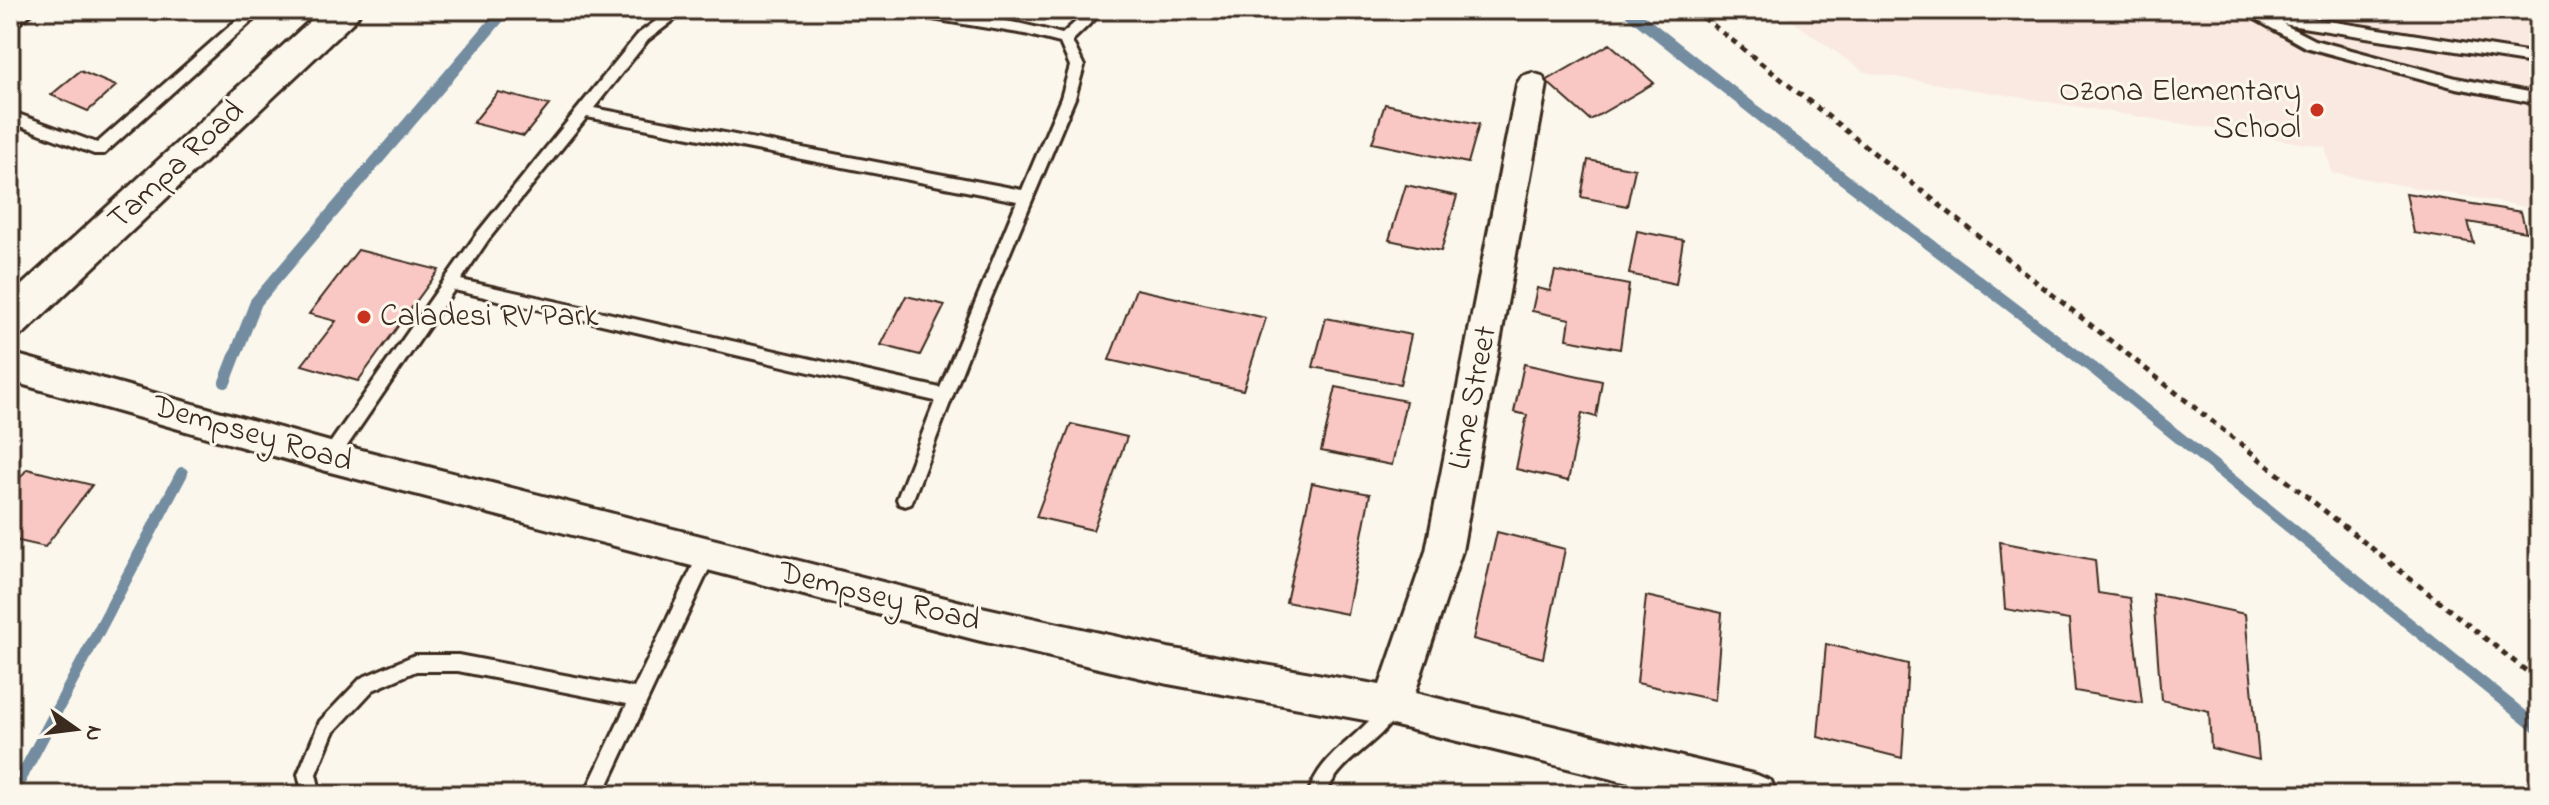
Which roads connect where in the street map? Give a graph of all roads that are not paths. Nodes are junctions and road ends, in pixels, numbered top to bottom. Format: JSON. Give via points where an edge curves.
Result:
{"nodes":[{"id":1,"x":29,"y":10,"type":"edge"},
{"id":2,"x":257,"y":10,"type":"edge"},
{"id":3,"x":344,"y":10,"type":"edge"},
{"id":4,"x":680,"y":10,"type":"edge"},
{"id":5,"x":908,"y":10,"type":"edge"},
{"id":6,"x":1097,"y":10,"type":"edge"},
{"id":7,"x":2251,"y":13,"type":"edge"},
{"id":8,"x":10,"y":25,"type":"edge"},
{"id":9,"x":1065,"y":40,"type":"junction"},
{"id":10,"x":2539,"y":59,"type":"edge"},
{"id":11,"x":1532,"y":84,"type":"dead end"},
{"id":12,"x":2539,"y":99,"type":"edge"},
{"id":13,"x":585,"y":111,"type":"junction"},
{"id":14,"x":10,"y":116,"type":"edge"},
{"id":15,"x":1027,"y":197,"type":"junction"},
{"id":16,"x":449,"y":283,"type":"junction"},
{"id":17,"x":10,"y":321,"type":"edge"},
{"id":18,"x":10,"y":367,"type":"edge"},
{"id":19,"x":944,"y":396,"type":"junction"},
{"id":20,"x":330,"y":457,"type":"junction"},
{"id":21,"x":905,"y":499,"type":"dead end"},
{"id":22,"x":707,"y":554,"type":"junction"},
{"id":23,"x":639,"y":698,"type":"junction"},
{"id":24,"x":1392,"y":706,"type":"junction"},
{"id":25,"x":312,"y":795,"type":"edge"},
{"id":26,"x":593,"y":795,"type":"edge"},
{"id":27,"x":1317,"y":795,"type":"edge"},
{"id":28,"x":1757,"y":795,"type":"edge"}],
"edges":[{"from":1,"to":8,"type":"lane"},
{"from":2,"to":14,"type":"lane","via":[[99,150]]},
{"from":3,"to":17,"type":"street","name":"Tampa Road"},
{"from":4,"to":13,"type":"lane","via":[[643,37]]},
{"from":5,"to":9,"type":"lane"},
{"from":6,"to":9,"type":"lane"},
{"from":7,"to":10,"type":"lane"},
{"from":7,"to":12,"type":"lane","via":[[2310,44]]},
{"from":9,"to":15,"type":"lane","via":[[1077,66]]},
{"from":11,"to":24,"type":"street","name":"Lime Street","via":[[1444,551]]},
{"from":13,"to":15,"type":"lane"},
{"from":13,"to":16,"type":"lane"},
{"from":15,"to":19,"type":"lane"},
{"from":16,"to":19,"type":"lane"},
{"from":16,"to":20,"type":"lane"},
{"from":18,"to":20,"type":"street","name":"Dempsey Road"},
{"from":19,"to":21,"type":"lane"},
{"from":20,"to":22,"type":"street","name":"Dempsey Road"},
{"from":22,"to":23,"type":"lane"},
{"from":22,"to":24,"type":"street","name":"Dempsey Road","via":[[1094,650]]},
{"from":23,"to":25,"type":"lane","via":[[458,663],[415,663],[367,684],[326,727],[307,774]]},
{"from":23,"to":26,"type":"lane"},
{"from":24,"to":27,"type":"lane","via":[[1319,785]]},
{"from":24,"to":28,"type":"street","name":"Dempsey Road"}]}
